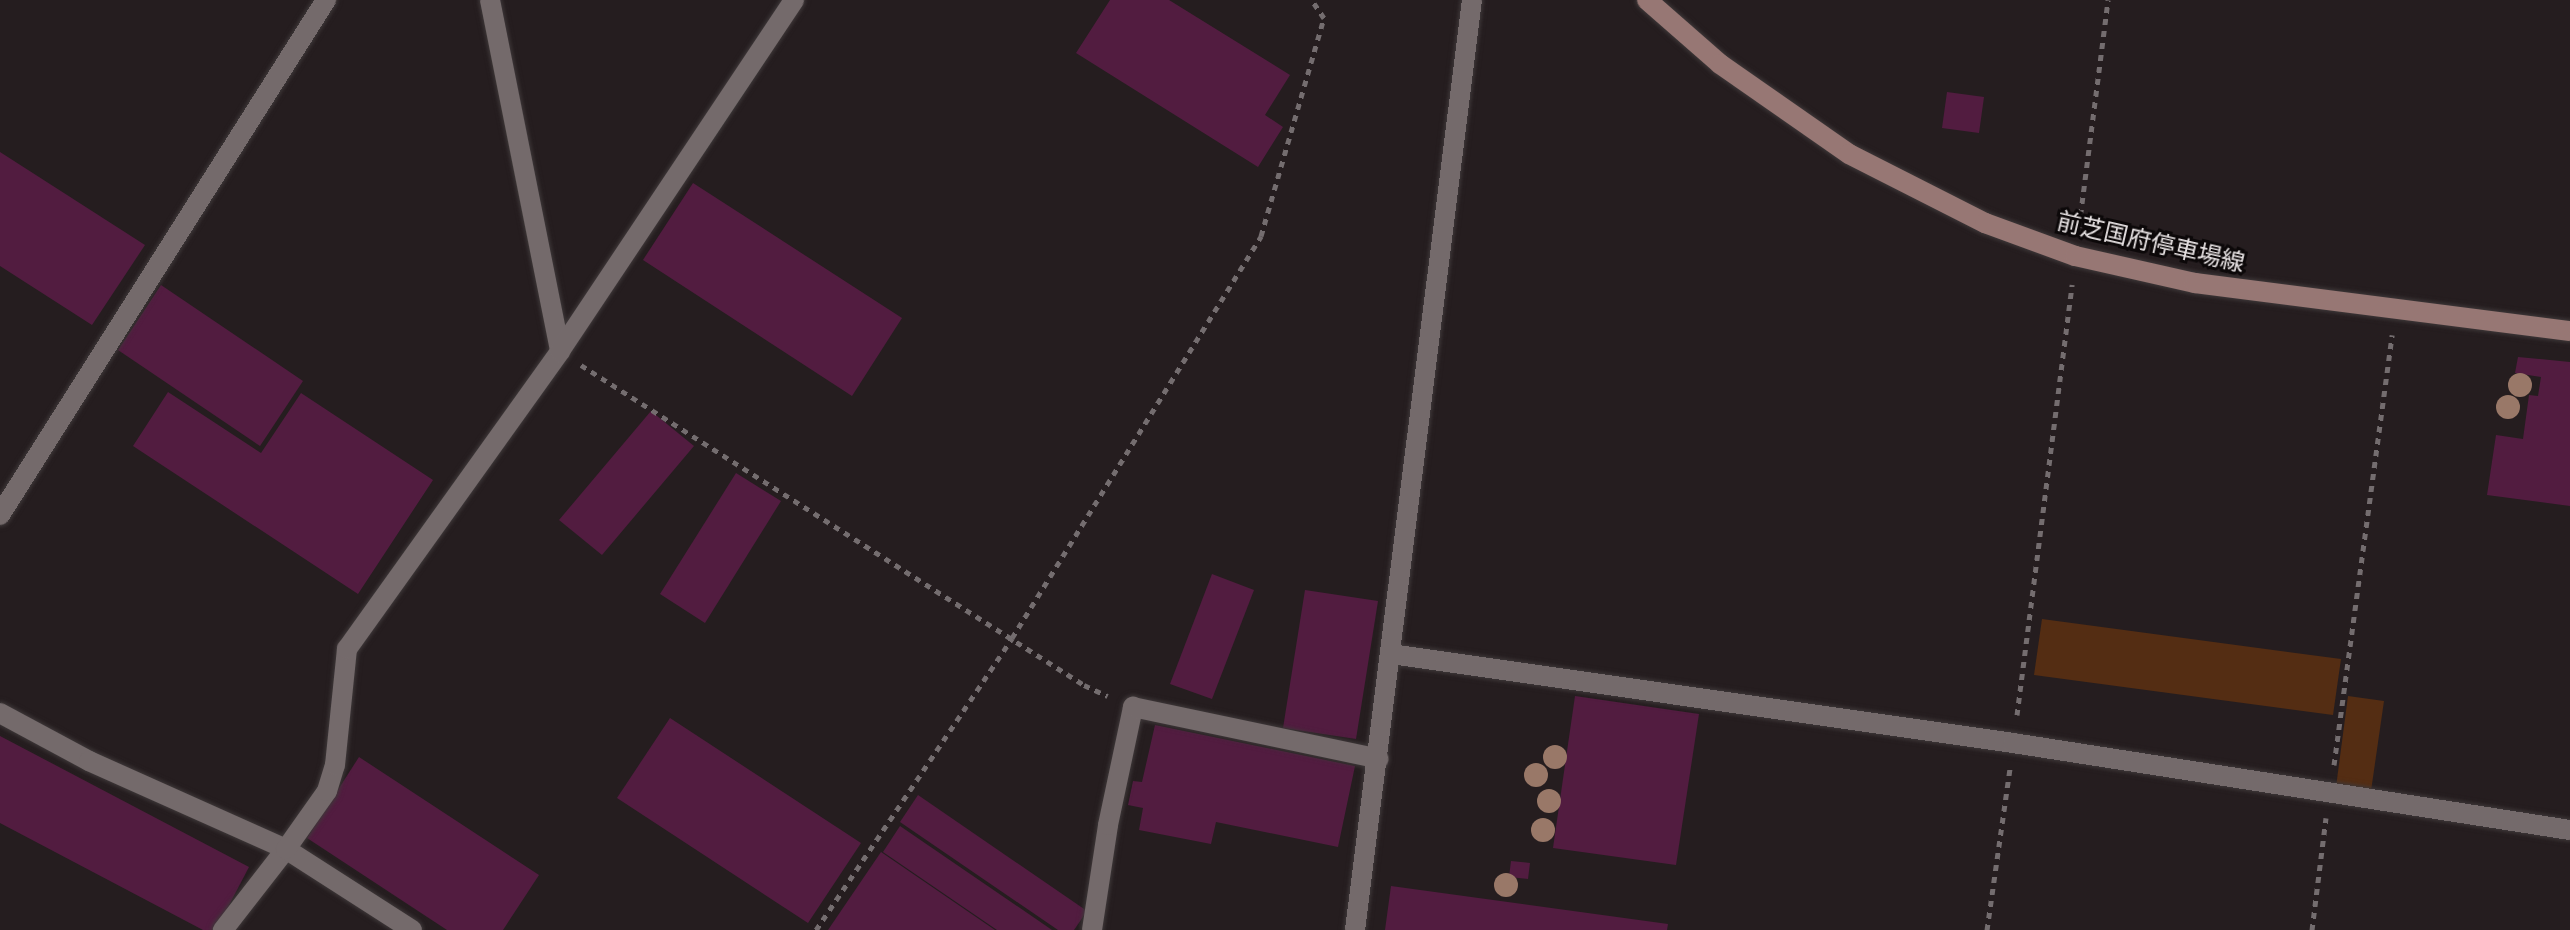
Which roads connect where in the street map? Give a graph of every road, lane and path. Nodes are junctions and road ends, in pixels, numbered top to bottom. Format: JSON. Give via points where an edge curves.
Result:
{"nodes":[{"id":1,"x":326,"y":0,"type":"edge"},
{"id":2,"x":490,"y":0,"type":"edge"},
{"id":3,"x":794,"y":0,"type":"edge"},
{"id":4,"x":1312,"y":0,"type":"edge"},
{"id":5,"x":1472,"y":0,"type":"edge"},
{"id":6,"x":1647,"y":0,"type":"edge"},
{"id":7,"x":2108,"y":0,"type":"edge"},
{"id":8,"x":2075,"y":256,"type":"junction"},
{"id":9,"x":2396,"y":310,"type":"junction"},
{"id":10,"x":2570,"y":331,"type":"edge"},
{"id":11,"x":560,"y":351,"type":"junction"},
{"id":12,"x":0,"y":515,"type":"edge"},
{"id":13,"x":1012,"y":638,"type":"junction"},
{"id":14,"x":1391,"y":654,"type":"junction"},
{"id":15,"x":1133,"y":707,"type":"junction"},
{"id":16,"x":0,"y":713,"type":"edge"},
{"id":17,"x":2013,"y":743,"type":"junction"},
{"id":18,"x":1379,"y":759,"type":"junction"},
{"id":19,"x":2330,"y":792,"type":"junction"},
{"id":20,"x":2570,"y":830,"type":"edge"},
{"id":21,"x":286,"y":849,"type":"junction"},
{"id":22,"x":223,"y":930,"type":"edge"},
{"id":23,"x":412,"y":930,"type":"edge"},
{"id":24,"x":816,"y":930,"type":"edge"},
{"id":25,"x":1092,"y":930,"type":"edge"},
{"id":26,"x":1355,"y":930,"type":"edge"},
{"id":27,"x":1987,"y":930,"type":"edge"},
{"id":28,"x":2312,"y":930,"type":"edge"}],
"edges":[{"from":1,"to":12,"type":"street"},
{"from":2,"to":11,"type":"street"},
{"from":3,"to":11,"type":"street"},
{"from":4,"to":13,"type":"path","via":[[1324,18],[1261,236]]},
{"from":5,"to":14,"type":"street"},
{"from":6,"to":8,"type":"main road","name":"前芝国府停車場線","via":[[1720,64],[1849,154],[1985,223]]},
{"from":7,"to":8,"type":"path"},
{"from":8,"to":9,"type":"main road","name":"前芝国府停車場線","via":[[2195,283]]},
{"from":8,"to":17,"type":"path"},
{"from":9,"to":10,"type":"main road","name":"前芝国府停車場線"},
{"from":9,"to":19,"type":"path"},
{"from":11,"to":13,"type":"path"},
{"from":11,"to":21,"type":"street","via":[[347,649],[335,765],[327,791]]},
{"from":13,"to":15,"type":"path","via":[[1084,685]]},
{"from":13,"to":24,"type":"path"},
{"from":14,"to":17,"type":"street"},
{"from":14,"to":18,"type":"street"},
{"from":15,"to":18,"type":"street"},
{"from":15,"to":25,"type":"street"},
{"from":16,"to":21,"type":"street","via":[[89,761]]},
{"from":17,"to":19,"type":"street"},
{"from":17,"to":27,"type":"path"},
{"from":18,"to":26,"type":"street"},
{"from":19,"to":20,"type":"street"},
{"from":19,"to":28,"type":"path"},
{"from":21,"to":22,"type":"street"},
{"from":21,"to":23,"type":"street"}]}
